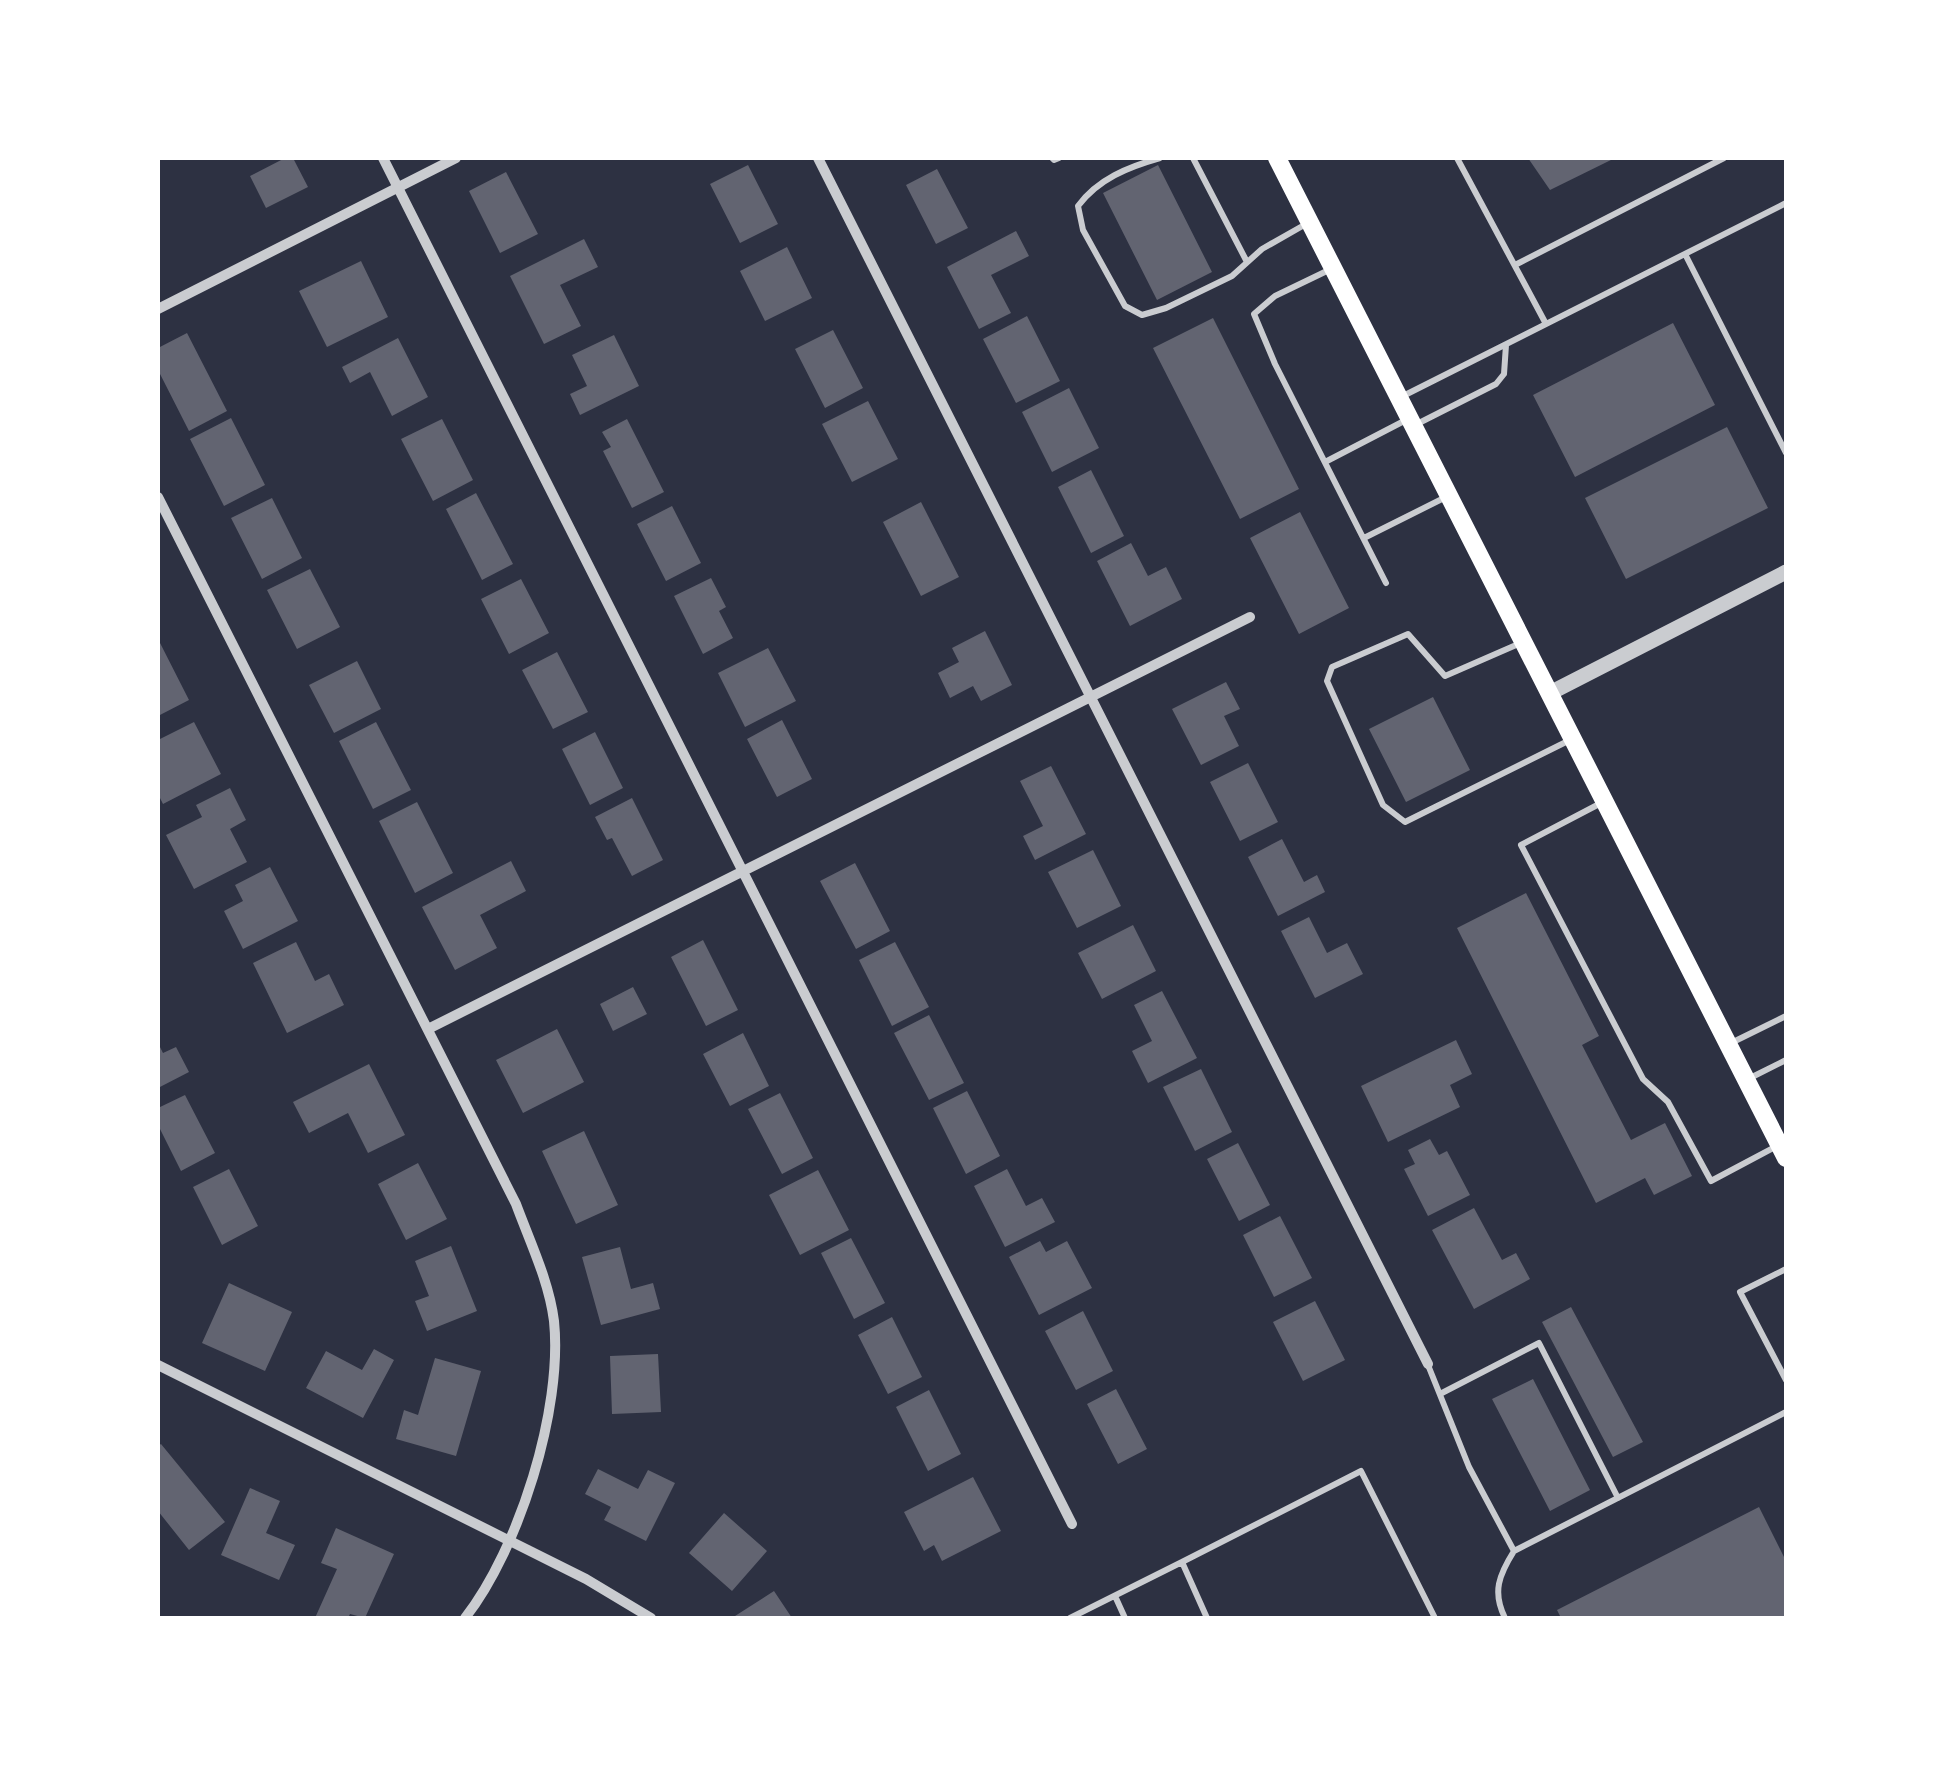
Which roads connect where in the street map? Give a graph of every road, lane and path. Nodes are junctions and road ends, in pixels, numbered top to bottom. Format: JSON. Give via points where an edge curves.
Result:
{"nodes":[{"id":1,"x":383,"y":158,"type":"edge"},
{"id":2,"x":456,"y":158,"type":"edge"},
{"id":3,"x":818,"y":158,"type":"edge"},
{"id":4,"x":1160,"y":158,"type":"edge"},
{"id":5,"x":1193,"y":158,"type":"edge"},
{"id":6,"x":1277,"y":158,"type":"edge"},
{"id":7,"x":1457,"y":158,"type":"edge"},
{"id":8,"x":1724,"y":158,"type":"edge"},
{"id":9,"x":397,"y":188,"type":"junction"},
{"id":10,"x":1786,"y":204,"type":"edge"},
{"id":11,"x":1310,"y":222,"type":"junction"},
{"id":12,"x":1685,"y":254,"type":"junction"},
{"id":13,"x":1247,"y":262,"type":"junction"},
{"id":14,"x":1515,"y":265,"type":"junction"},
{"id":15,"x":1333,"y":268,"type":"junction"},
{"id":16,"x":158,"y":309,"type":"edge"},
{"id":17,"x":1546,"y":324,"type":"junction"},
{"id":18,"x":1506,"y":344,"type":"junction"},
{"id":19,"x":1399,"y":398,"type":"junction"},
{"id":20,"x":1412,"y":422,"type":"junction"},
{"id":21,"x":1786,"y":453,"type":"edge"},
{"id":22,"x":1327,"y":461,"type":"junction"},
{"id":23,"x":1449,"y":495,"type":"junction"},
{"id":24,"x":158,"y":497,"type":"edge"},
{"id":25,"x":1364,"y":538,"type":"junction"},
{"id":26,"x":1786,"y":572,"type":"edge"},
{"id":27,"x":1386,"y":583,"type":"dead end"},
{"id":28,"x":1250,"y":617,"type":"dead end"},
{"id":29,"x":1524,"y":642,"type":"junction"},
{"id":30,"x":1550,"y":692,"type":"junction"},
{"id":31,"x":1091,"y":697,"type":"junction"},
{"id":32,"x":1573,"y":738,"type":"junction"},
{"id":33,"x":1605,"y":801,"type":"junction"},
{"id":34,"x":742,"y":872,"type":"junction"},
{"id":35,"x":1786,"y":1016,"type":"edge"},
{"id":36,"x":428,"y":1029,"type":"junction"},
{"id":37,"x":1729,"y":1044,"type":"junction"},
{"id":38,"x":1786,"y":1060,"type":"edge"},
{"id":39,"x":1747,"y":1080,"type":"junction"},
{"id":40,"x":1783,"y":1151,"type":"edge"},
{"id":41,"x":1786,"y":1269,"type":"edge"},
{"id":42,"x":1428,"y":1364,"type":"joint"},
{"id":43,"x":158,"y":1365,"type":"edge"},
{"id":44,"x":1786,"y":1380,"type":"edge"},
{"id":45,"x":1440,"y":1394,"type":"junction"},
{"id":46,"x":1786,"y":1412,"type":"edge"},
{"id":47,"x":1618,"y":1498,"type":"junction"},
{"id":48,"x":1072,"y":1524,"type":"dead end"},
{"id":49,"x":510,"y":1540,"type":"junction"},
{"id":50,"x":1514,"y":1551,"type":"junction"},
{"id":51,"x":1182,"y":1562,"type":"junction"},
{"id":52,"x":1115,"y":1596,"type":"junction"},
{"id":53,"x":465,"y":1618,"type":"edge"},
{"id":54,"x":652,"y":1618,"type":"edge"},
{"id":55,"x":1070,"y":1618,"type":"edge"},
{"id":56,"x":1125,"y":1618,"type":"edge"},
{"id":57,"x":1207,"y":1618,"type":"edge"},
{"id":58,"x":1435,"y":1618,"type":"edge"},
{"id":59,"x":1505,"y":1618,"type":"edge"}],
"edges":[{"from":1,"to":9,"type":"street"},
{"from":2,"to":9,"type":"street"},
{"from":3,"to":31,"type":"street"},
{"from":4,"to":13,"type":"lane","via":[[1092,188],[1078,206],[1083,230],[1125,306],[1142,315],[1166,308]]},
{"from":5,"to":13,"type":"lane"},
{"from":6,"to":11,"type":"main road"},
{"from":7,"to":14,"type":"lane"},
{"from":8,"to":14,"type":"lane"},
{"from":9,"to":16,"type":"street"},
{"from":9,"to":34,"type":"street"},
{"from":10,"to":12,"type":"lane"},
{"from":11,"to":13,"type":"lane"},
{"from":11,"to":15,"type":"main road"},
{"from":12,"to":17,"type":"lane"},
{"from":12,"to":21,"type":"lane"},
{"from":14,"to":17,"type":"lane"},
{"from":15,"to":19,"type":"main road"},
{"from":15,"to":22,"type":"lane","via":[[1254,314]]},
{"from":17,"to":18,"type":"lane"},
{"from":18,"to":19,"type":"lane"},
{"from":18,"to":20,"type":"lane","via":[[1504,374],[1496,384]]},
{"from":19,"to":20,"type":"main road"},
{"from":20,"to":22,"type":"lane"},
{"from":20,"to":23,"type":"main road"},
{"from":22,"to":25,"type":"lane"},
{"from":23,"to":25,"type":"lane"},
{"from":23,"to":29,"type":"main road"},
{"from":24,"to":36,"type":"street"},
{"from":25,"to":27,"type":"lane"},
{"from":26,"to":30,"type":"street"},
{"from":28,"to":31,"type":"street"},
{"from":29,"to":30,"type":"main road"},
{"from":29,"to":32,"type":"lane","via":[[1445,676],[1408,634],[1332,667],[1327,682],[1383,805],[1405,822]]},
{"from":30,"to":32,"type":"main road"},
{"from":31,"to":34,"type":"street"},
{"from":31,"to":42,"type":"street"},
{"from":32,"to":33,"type":"main road"},
{"from":33,"to":37,"type":"main road"},
{"from":33,"to":40,"type":"lane","via":[[1520,845],[1643,1079],[1668,1102],[1710,1181]]},
{"from":34,"to":36,"type":"street"},
{"from":34,"to":48,"type":"street"},
{"from":35,"to":37,"type":"lane"},
{"from":36,"to":49,"type":"street","via":[[516,1204],[554,1320],[549,1404],[531,1485]]},
{"from":37,"to":39,"type":"main road"},
{"from":38,"to":39,"type":"lane"},
{"from":39,"to":40,"type":"main road"},
{"from":41,"to":44,"type":"lane","via":[[1740,1292]]},
{"from":42,"to":45,"type":"lane"},
{"from":43,"to":49,"type":"street"},
{"from":45,"to":47,"type":"lane","via":[[1539,1343]]},
{"from":45,"to":50,"type":"lane"},
{"from":46,"to":47,"type":"lane"},
{"from":47,"to":50,"type":"lane"},
{"from":49,"to":53,"type":"street"},
{"from":49,"to":54,"type":"street"},
{"from":50,"to":59,"type":"lane","via":[[1496,1592]]},
{"from":51,"to":52,"type":"lane"},
{"from":51,"to":57,"type":"lane"},
{"from":51,"to":58,"type":"lane","via":[[1361,1471]]},
{"from":52,"to":55,"type":"lane"},
{"from":52,"to":56,"type":"lane"}]}
